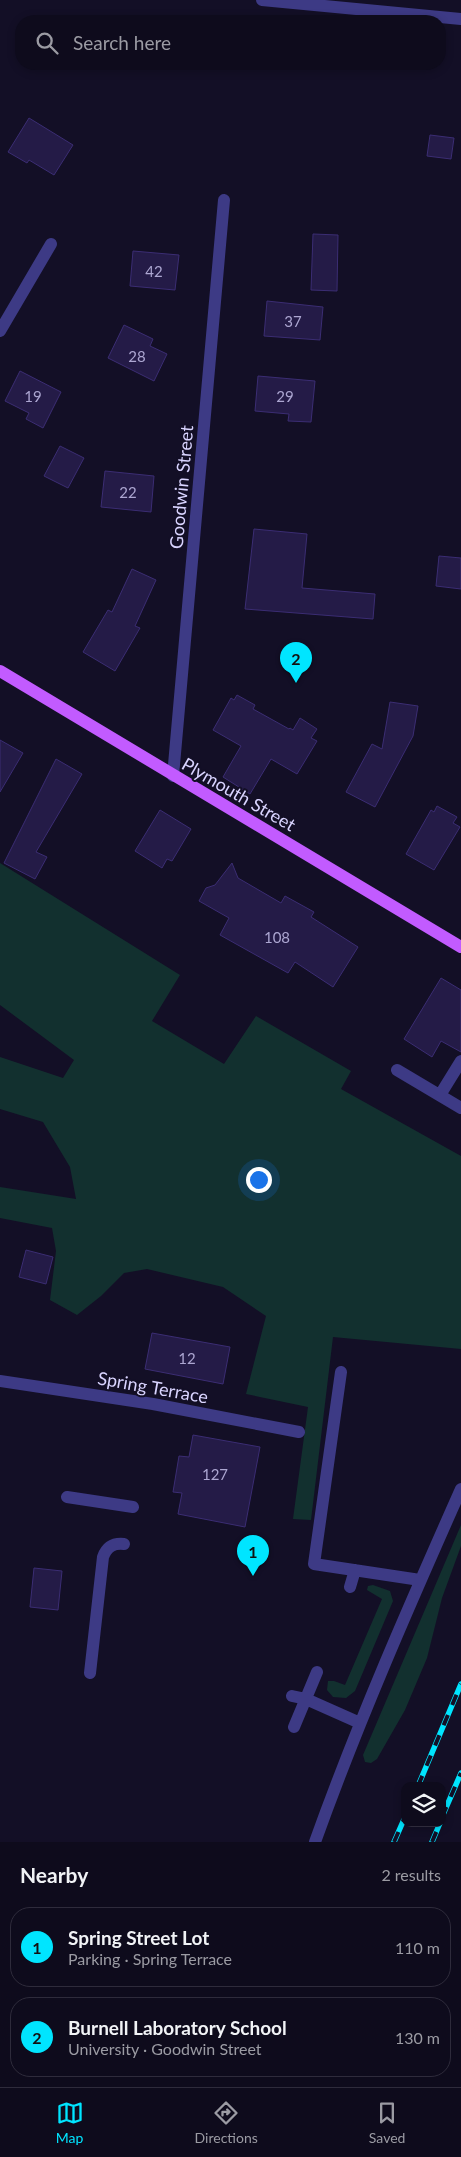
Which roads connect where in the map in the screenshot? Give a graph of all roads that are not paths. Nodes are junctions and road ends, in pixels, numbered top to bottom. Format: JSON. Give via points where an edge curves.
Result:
{"nodes":[{"id":1,"x":262,"y":0,"type":"edge"},
{"id":2,"x":269,"y":0,"type":"edge"},
{"id":3,"x":421,"y":15,"type":"edge"},
{"id":4,"x":446,"y":18,"type":"edge"},
{"id":5,"x":461,"y":19,"type":"edge"},
{"id":6,"x":224,"y":200,"type":"dead end"},
{"id":7,"x":51,"y":244,"type":"dead end"},
{"id":8,"x":0,"y":331,"type":"edge"},
{"id":9,"x":0,"y":671,"type":"edge"},
{"id":10,"x":173,"y":776,"type":"junction"},
{"id":11,"x":461,"y":947,"type":"edge"},
{"id":12,"x":461,"y":1061,"type":"edge"},
{"id":13,"x":396,"y":1070,"type":"dead end"},
{"id":14,"x":440,"y":1096,"type":"junction"},
{"id":15,"x":461,"y":1108,"type":"edge"},
{"id":16,"x":341,"y":1372,"type":"dead end"},
{"id":17,"x":0,"y":1381,"type":"edge"},
{"id":18,"x":300,"y":1432,"type":"dead end"},
{"id":19,"x":461,"y":1489,"type":"edge"},
{"id":20,"x":67,"y":1497,"type":"dead end"},
{"id":21,"x":133,"y":1507,"type":"dead end"},
{"id":22,"x":124,"y":1544,"type":"dead end"},
{"id":23,"x":355,"y":1570,"type":"junction"},
{"id":24,"x":420,"y":1580,"type":"junction"},
{"id":25,"x":350,"y":1587,"type":"dead end"},
{"id":26,"x":317,"y":1672,"type":"dead end"},
{"id":27,"x":90,"y":1673,"type":"dead end"},
{"id":28,"x":292,"y":1696,"type":"dead end"},
{"id":29,"x":306,"y":1699,"type":"junction"},
{"id":30,"x":360,"y":1723,"type":"junction"},
{"id":31,"x":294,"y":1727,"type":"dead end"},
{"id":32,"x":315,"y":1842,"type":"edge"}],
"edges":[{"from":1,"to":2,"type":"street"},
{"from":2,"to":3,"type":"street"},
{"from":4,"to":5,"type":"street"},
{"from":6,"to":10,"type":"street","name":"Goodwin Street"},
{"from":7,"to":8,"type":"street"},
{"from":9,"to":10,"type":"main road","name":"Plymouth Street"},
{"from":10,"to":11,"type":"main road","name":"Plymouth Street"},
{"from":12,"to":14,"type":"street"},
{"from":13,"to":14,"type":"street"},
{"from":14,"to":15,"type":"street"},
{"from":16,"to":23,"type":"street","via":[[314,1564]]},
{"from":17,"to":18,"type":"street","name":"Spring Terrace","via":[[153,1404]]},
{"from":19,"to":24,"type":"street"},
{"from":20,"to":21,"type":"street"},
{"from":22,"to":27,"type":"street","via":[[112,1545],[103,1556]]},
{"from":23,"to":24,"type":"street"},
{"from":23,"to":25,"type":"street"},
{"from":24,"to":30,"type":"street"},
{"from":26,"to":29,"type":"street"},
{"from":28,"to":29,"type":"street"},
{"from":29,"to":30,"type":"street"},
{"from":29,"to":31,"type":"street"},
{"from":30,"to":32,"type":"street"}]}
